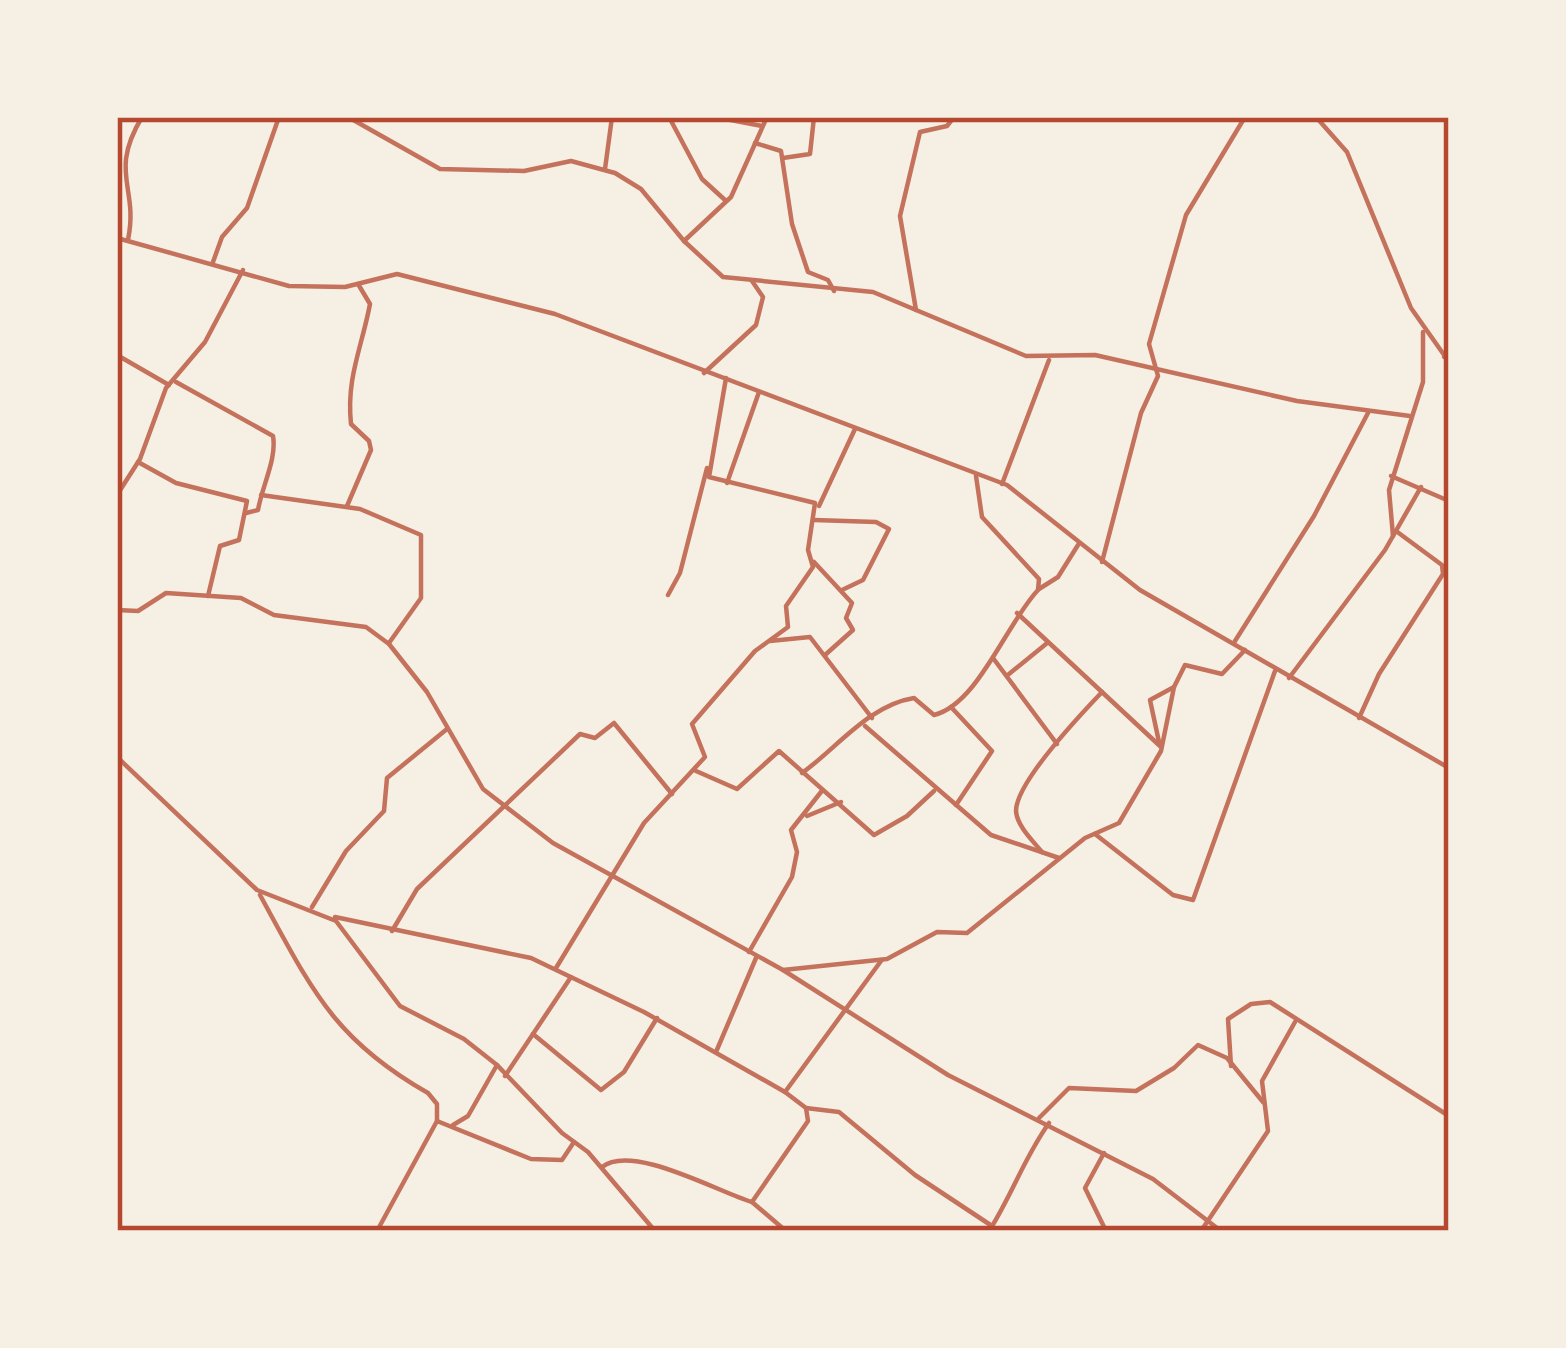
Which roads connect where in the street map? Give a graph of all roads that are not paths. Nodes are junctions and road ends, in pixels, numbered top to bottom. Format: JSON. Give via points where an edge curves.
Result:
{"nodes":[{"id":1,"x":142,"y":117,"type":"edge"},
{"id":2,"x":279,"y":117,"type":"edge"},
{"id":3,"x":348,"y":117,"type":"edge"},
{"id":4,"x":612,"y":117,"type":"edge"},
{"id":5,"x":669,"y":117,"type":"edge"},
{"id":6,"x":715,"y":117,"type":"edge"},
{"id":7,"x":767,"y":117,"type":"edge"},
{"id":8,"x":814,"y":117,"type":"edge"},
{"id":9,"x":953,"y":117,"type":"edge"},
{"id":10,"x":1245,"y":117,"type":"edge"},
{"id":11,"x":1316,"y":118,"type":"edge"},
{"id":12,"x":763,"y":126,"type":"junction"},
{"id":13,"x":755,"y":142,"type":"junction"},
{"id":14,"x":783,"y":158,"type":"junction"},
{"id":15,"x":604,"y":169,"type":"junction"},
{"id":16,"x":727,"y":201,"type":"junction"},
{"id":17,"x":117,"y":238,"type":"edge"},
{"id":18,"x":128,"y":240,"type":"junction"},
{"id":19,"x":684,"y":241,"type":"junction"},
{"id":20,"x":213,"y":262,"type":"junction"},
{"id":21,"x":243,"y":270,"type":"junction"},
{"id":22,"x":752,"y":280,"type":"junction"},
{"id":23,"x":358,"y":284,"type":"junction"},
{"id":24,"x":834,"y":291,"type":"junction"},
{"id":25,"x":916,"y":310,"type":"junction"},
{"id":26,"x":1422,"y":327,"type":"junction"},
{"id":27,"x":1449,"y":346,"type":"edge"},
{"id":28,"x":117,"y":355,"type":"edge"},
{"id":29,"x":1050,"y":358,"type":"junction"},
{"id":30,"x":1446,"y":360,"type":"edge"},
{"id":31,"x":1156,"y":367,"type":"junction"},
{"id":32,"x":704,"y":373,"type":"junction"},
{"id":33,"x":725,"y":378,"type":"junction"},
{"id":34,"x":173,"y":384,"type":"junction"},
{"id":35,"x":760,"y":391,"type":"junction"},
{"id":36,"x":1368,"y":413,"type":"junction"},
{"id":37,"x":1410,"y":416,"type":"junction"},
{"id":38,"x":855,"y":430,"type":"junction"},
{"id":39,"x":139,"y":462,"type":"junction"},
{"id":40,"x":709,"y":463,"type":"junction"},
{"id":41,"x":976,"y":476,"type":"junction"},
{"id":42,"x":1391,"y":476,"type":"junction"},
{"id":43,"x":728,"y":483,"type":"junction"},
{"id":44,"x":1002,"y":484,"type":"junction"},
{"id":45,"x":1421,"y":487,"type":"junction"},
{"id":46,"x":117,"y":495,"type":"edge"},
{"id":47,"x":261,"y":495,"type":"junction"},
{"id":48,"x":1449,"y":501,"type":"edge"},
{"id":49,"x":347,"y":506,"type":"junction"},
{"id":50,"x":817,"y":509,"type":"junction"},
{"id":51,"x":246,"y":513,"type":"junction"},
{"id":52,"x":814,"y":520,"type":"junction"},
{"id":53,"x":1395,"y":534,"type":"junction"},
{"id":54,"x":1078,"y":545,"type":"junction"},
{"id":55,"x":814,"y":562,"type":"junction"},
{"id":56,"x":1102,"y":562,"type":"junction"},
{"id":57,"x":842,"y":590,"type":"junction"},
{"id":58,"x":1039,"y":590,"type":"junction"},
{"id":59,"x":208,"y":596,"type":"junction"},
{"id":60,"x":668,"y":596,"type":"dead end"},
{"id":61,"x":117,"y":610,"type":"edge"},
{"id":62,"x":1017,"y":613,"type":"junction"},
{"id":63,"x":770,"y":641,"type":"junction"},
{"id":64,"x":1234,"y":642,"type":"junction"},
{"id":65,"x":1048,"y":643,"type":"junction"},
{"id":66,"x":388,"y":644,"type":"junction"},
{"id":67,"x":1245,"y":650,"type":"junction"},
{"id":68,"x":825,"y":656,"type":"junction"},
{"id":69,"x":991,"y":656,"type":"junction"},
{"id":70,"x":1275,"y":671,"type":"junction"},
{"id":71,"x":1009,"y":674,"type":"junction"},
{"id":72,"x":1288,"y":678,"type":"junction"},
{"id":73,"x":1174,"y":687,"type":"junction"},
{"id":74,"x":1102,"y":692,"type":"junction"},
{"id":75,"x":950,"y":707,"type":"junction"},
{"id":76,"x":872,"y":718,"type":"junction"},
{"id":77,"x":1359,"y":718,"type":"junction"},
{"id":78,"x":862,"y":724,"type":"junction"},
{"id":79,"x":447,"y":728,"type":"junction"},
{"id":80,"x":1058,"y":744,"type":"junction"},
{"id":81,"x":1161,"y":748,"type":"junction"},
{"id":82,"x":117,"y":757,"type":"edge"},
{"id":83,"x":1449,"y":768,"type":"edge"},
{"id":84,"x":695,"y":771,"type":"junction"},
{"id":85,"x":802,"y":773,"type":"junction"},
{"id":86,"x":822,"y":790,"type":"junction"},
{"id":87,"x":934,"y":791,"type":"junction"},
{"id":88,"x":672,"y":794,"type":"junction"},
{"id":89,"x":841,"y":802,"type":"junction"},
{"id":90,"x":956,"y":806,"type":"junction"},
{"id":91,"x":504,"y":807,"type":"junction"},
{"id":92,"x":802,"y":819,"type":"junction"},
{"id":93,"x":1095,"y":834,"type":"junction"},
{"id":94,"x":1042,"y":852,"type":"junction"},
{"id":95,"x":1059,"y":858,"type":"junction"},
{"id":96,"x":610,"y":874,"type":"junction"},
{"id":97,"x":257,"y":890,"type":"junction"},
{"id":98,"x":312,"y":908,"type":"junction"},
{"id":99,"x":329,"y":916,"type":"junction"},
{"id":100,"x":392,"y":932,"type":"junction"},
{"id":101,"x":748,"y":952,"type":"junction"},
{"id":102,"x":757,"y":957,"type":"junction"},
{"id":103,"x":882,"y":959,"type":"junction"},
{"id":104,"x":556,"y":968,"type":"junction"},
{"id":105,"x":783,"y":970,"type":"junction"},
{"id":106,"x":571,"y":976,"type":"junction"},
{"id":107,"x":844,"y":1012,"type":"junction"},
{"id":108,"x":657,"y":1018,"type":"junction"},
{"id":109,"x":1295,"y":1022,"type":"junction"},
{"id":110,"x":533,"y":1034,"type":"junction"},
{"id":111,"x":716,"y":1052,"type":"junction"},
{"id":112,"x":497,"y":1065,"type":"junction"},
{"id":113,"x":1231,"y":1066,"type":"junction"},
{"id":114,"x":505,"y":1076,"type":"junction"},
{"id":115,"x":785,"y":1092,"type":"junction"},
{"id":116,"x":1263,"y":1102,"type":"junction"},
{"id":117,"x":806,"y":1108,"type":"junction"},
{"id":118,"x":1449,"y":1116,"type":"edge"},
{"id":119,"x":1039,"y":1118,"type":"junction"},
{"id":120,"x":437,"y":1121,"type":"junction"},
{"id":121,"x":1049,"y":1123,"type":"junction"},
{"id":122,"x":453,"y":1125,"type":"junction"},
{"id":123,"x":574,"y":1141,"type":"junction"},
{"id":124,"x":1104,"y":1153,"type":"junction"},
{"id":125,"x":602,"y":1167,"type":"junction"},
{"id":126,"x":752,"y":1202,"type":"junction"},
{"id":127,"x":1208,"y":1219,"type":"junction"},
{"id":128,"x":990,"y":1228,"type":"edge"},
{"id":129,"x":377,"y":1231,"type":"edge"},
{"id":130,"x":655,"y":1231,"type":"edge"},
{"id":131,"x":786,"y":1231,"type":"edge"},
{"id":132,"x":1106,"y":1231,"type":"edge"},
{"id":133,"x":1201,"y":1231,"type":"edge"},
{"id":134,"x":1221,"y":1231,"type":"edge"}],
"edges":[{"from":1,"to":18,"type":"street","via":[[123,160]]},
{"from":2,"to":20,"type":"street","via":[[247,208]]},
{"from":3,"to":15,"type":"street","via":[[440,169],[524,171],[571,161]]},
{"from":4,"to":15,"type":"street"},
{"from":5,"to":16,"type":"street","via":[[702,179]]},
{"from":6,"to":12,"type":"street"},
{"from":7,"to":12,"type":"street"},
{"from":8,"to":14,"type":"street","via":[[810,154]]},
{"from":9,"to":25,"type":"street","via":[[920,132],[901,203]]},
{"from":10,"to":31,"type":"street","via":[[1186,215],[1149,344]]},
{"from":11,"to":26,"type":"street","via":[[1347,152]]},
{"from":12,"to":13,"type":"street"},
{"from":13,"to":14,"type":"street"},
{"from":13,"to":16,"type":"street"},
{"from":14,"to":24,"type":"street","via":[[808,272]]},
{"from":15,"to":19,"type":"street","via":[[641,189]]},
{"from":16,"to":19,"type":"street"},
{"from":17,"to":18,"type":"street"},
{"from":18,"to":20,"type":"street"},
{"from":19,"to":22,"type":"street","via":[[718,274]]},
{"from":20,"to":21,"type":"street"},
{"from":21,"to":23,"type":"street","via":[[310,289]]},
{"from":21,"to":34,"type":"street"},
{"from":22,"to":24,"type":"street"},
{"from":22,"to":32,"type":"street","via":[[764,297],[760,317]]},
{"from":23,"to":32,"type":"street","via":[[397,274],[478,292]]},
{"from":23,"to":49,"type":"street","via":[[370,304],[348,398],[351,424],[371,450]]},
{"from":24,"to":25,"type":"street","via":[[873,292]]},
{"from":25,"to":29,"type":"street","via":[[1001,350]]},
{"from":26,"to":30,"type":"street"},
{"from":26,"to":37,"type":"street","via":[[1426,362]]},
{"from":27,"to":30,"type":"street"},
{"from":28,"to":34,"type":"street"},
{"from":29,"to":31,"type":"street","via":[[1096,355]]},
{"from":29,"to":44,"type":"street"},
{"from":31,"to":36,"type":"street"},
{"from":31,"to":56,"type":"street"},
{"from":32,"to":33,"type":"street"},
{"from":33,"to":35,"type":"street"},
{"from":33,"to":40,"type":"street"},
{"from":34,"to":39,"type":"street"},
{"from":34,"to":47,"type":"street","via":[[273,436]]},
{"from":35,"to":38,"type":"street"},
{"from":35,"to":43,"type":"street"},
{"from":36,"to":37,"type":"street"},
{"from":36,"to":64,"type":"street"},
{"from":37,"to":42,"type":"street"},
{"from":38,"to":41,"type":"street"},
{"from":38,"to":50,"type":"street"},
{"from":39,"to":46,"type":"street"},
{"from":39,"to":51,"type":"street","via":[[185,486],[244,499]]},
{"from":40,"to":43,"type":"street","via":[[710,478]]},
{"from":40,"to":60,"type":"street"},
{"from":41,"to":44,"type":"street"},
{"from":41,"to":58,"type":"street","via":[[982,517],[1039,579]]},
{"from":42,"to":45,"type":"street"},
{"from":42,"to":53,"type":"street"},
{"from":43,"to":50,"type":"street","via":[[811,500]]},
{"from":44,"to":54,"type":"street"},
{"from":45,"to":48,"type":"street"},
{"from":45,"to":53,"type":"street"},
{"from":47,"to":49,"type":"street"},
{"from":47,"to":51,"type":"street","via":[[257,512]]},
{"from":49,"to":66,"type":"street","via":[[422,538],[422,598]]},
{"from":50,"to":52,"type":"street"},
{"from":51,"to":59,"type":"street","via":[[238,541],[220,546]]},
{"from":52,"to":55,"type":"street"},
{"from":52,"to":57,"type":"street","via":[[889,529],[863,580]]},
{"from":53,"to":72,"type":"street"},
{"from":53,"to":77,"type":"street","via":[[1442,565],[1443,574]]},
{"from":54,"to":56,"type":"street"},
{"from":54,"to":58,"type":"street","via":[[1058,578]]},
{"from":55,"to":57,"type":"street"},
{"from":55,"to":63,"type":"street","via":[[786,606],[788,627]]},
{"from":56,"to":64,"type":"street"},
{"from":57,"to":68,"type":"street","via":[[852,603],[846,618],[853,630]]},
{"from":58,"to":62,"type":"street"},
{"from":59,"to":61,"type":"street","via":[[166,593],[138,611]]},
{"from":59,"to":66,"type":"street","via":[[249,599],[274,615],[359,625]]},
{"from":62,"to":65,"type":"street"},
{"from":62,"to":69,"type":"street"},
{"from":63,"to":68,"type":"street","via":[[808,636]]},
{"from":63,"to":84,"type":"street","via":[[692,724],[706,750]]},
{"from":64,"to":67,"type":"street"},
{"from":65,"to":71,"type":"street"},
{"from":65,"to":74,"type":"street"},
{"from":66,"to":79,"type":"street"},
{"from":67,"to":70,"type":"street"},
{"from":67,"to":73,"type":"street","via":[[1222,674],[1185,665]]},
{"from":68,"to":76,"type":"street"},
{"from":69,"to":71,"type":"street"},
{"from":69,"to":75,"type":"street"},
{"from":70,"to":72,"type":"street"},
{"from":70,"to":93,"type":"street","via":[[1193,900],[1173,895]]},
{"from":71,"to":80,"type":"street"},
{"from":72,"to":77,"type":"street"},
{"from":73,"to":81,"type":"street"},
{"from":73,"to":81,"type":"street","via":[[1149,704]]},
{"from":74,"to":80,"type":"street"},
{"from":74,"to":81,"type":"street"},
{"from":75,"to":76,"type":"street","via":[[934,715],[912,697]]},
{"from":75,"to":90,"type":"street","via":[[992,751]]},
{"from":76,"to":78,"type":"street"},
{"from":77,"to":83,"type":"street"},
{"from":78,"to":85,"type":"street"},
{"from":78,"to":87,"type":"street"},
{"from":79,"to":91,"type":"street","via":[[483,789]]},
{"from":79,"to":98,"type":"street","via":[[387,778],[384,811],[346,851]]},
{"from":80,"to":94,"type":"street","via":[[1017,804],[1019,821]]},
{"from":81,"to":93,"type":"street","via":[[1118,823]]},
{"from":82,"to":97,"type":"street"},
{"from":84,"to":85,"type":"street","via":[[737,789],[778,751]]},
{"from":84,"to":88,"type":"street"},
{"from":85,"to":86,"type":"street"},
{"from":86,"to":89,"type":"street"},
{"from":86,"to":92,"type":"street"},
{"from":87,"to":89,"type":"street","via":[[874,836]]},
{"from":87,"to":90,"type":"street"},
{"from":88,"to":91,"type":"street","via":[[614,723],[595,738],[580,734]]},
{"from":88,"to":96,"type":"street"},
{"from":89,"to":92,"type":"street"},
{"from":90,"to":94,"type":"street","via":[[1001,842]]},
{"from":91,"to":96,"type":"street"},
{"from":91,"to":100,"type":"street","via":[[417,890]]},
{"from":92,"to":101,"type":"street","via":[[790,833],[797,852],[792,877]]},
{"from":93,"to":95,"type":"street"},
{"from":94,"to":95,"type":"street"},
{"from":95,"to":103,"type":"street","via":[[973,930],[937,932]]},
{"from":96,"to":101,"type":"street"},
{"from":96,"to":104,"type":"street"},
{"from":97,"to":98,"type":"street"},
{"from":97,"to":120,"type":"street","via":[[353,1044],[428,1093]]},
{"from":98,"to":99,"type":"street"},
{"from":99,"to":100,"type":"street"},
{"from":99,"to":112,"type":"street","via":[[400,1006]]},
{"from":100,"to":104,"type":"street"},
{"from":101,"to":102,"type":"street"},
{"from":102,"to":105,"type":"street"},
{"from":102,"to":111,"type":"street"},
{"from":103,"to":105,"type":"street"},
{"from":103,"to":107,"type":"street"},
{"from":104,"to":106,"type":"street"},
{"from":105,"to":107,"type":"street"},
{"from":106,"to":108,"type":"street"},
{"from":106,"to":110,"type":"street"},
{"from":107,"to":115,"type":"street"},
{"from":107,"to":119,"type":"street"},
{"from":108,"to":110,"type":"street","via":[[621,1077],[601,1090]]},
{"from":108,"to":111,"type":"street"},
{"from":109,"to":113,"type":"street","via":[[1270,1002],[1237,1011],[1227,1023]]},
{"from":109,"to":116,"type":"street","via":[[1262,1081]]},
{"from":109,"to":118,"type":"street"},
{"from":110,"to":114,"type":"street"},
{"from":111,"to":115,"type":"street"},
{"from":112,"to":114,"type":"street"},
{"from":112,"to":122,"type":"street"},
{"from":113,"to":116,"type":"street"},
{"from":113,"to":119,"type":"street","via":[[1195,1045],[1145,1088],[1069,1088]]},
{"from":114,"to":123,"type":"street"},
{"from":115,"to":117,"type":"street"},
{"from":116,"to":127,"type":"street","via":[[1268,1132]]},
{"from":117,"to":126,"type":"street","via":[[808,1121]]},
{"from":117,"to":128,"type":"street","via":[[839,1112]]},
{"from":119,"to":121,"type":"street"},
{"from":120,"to":122,"type":"street"},
{"from":120,"to":129,"type":"street"},
{"from":121,"to":124,"type":"street"},
{"from":121,"to":128,"type":"street"},
{"from":122,"to":123,"type":"street","via":[[539,1162],[562,1160]]},
{"from":123,"to":125,"type":"street"},
{"from":124,"to":127,"type":"street"},
{"from":124,"to":132,"type":"street","via":[[1085,1192]]},
{"from":125,"to":126,"type":"street","via":[[616,1161],[669,1168]]},
{"from":125,"to":130,"type":"street"},
{"from":126,"to":131,"type":"street"},
{"from":127,"to":133,"type":"street"},
{"from":127,"to":134,"type":"street"}]}
